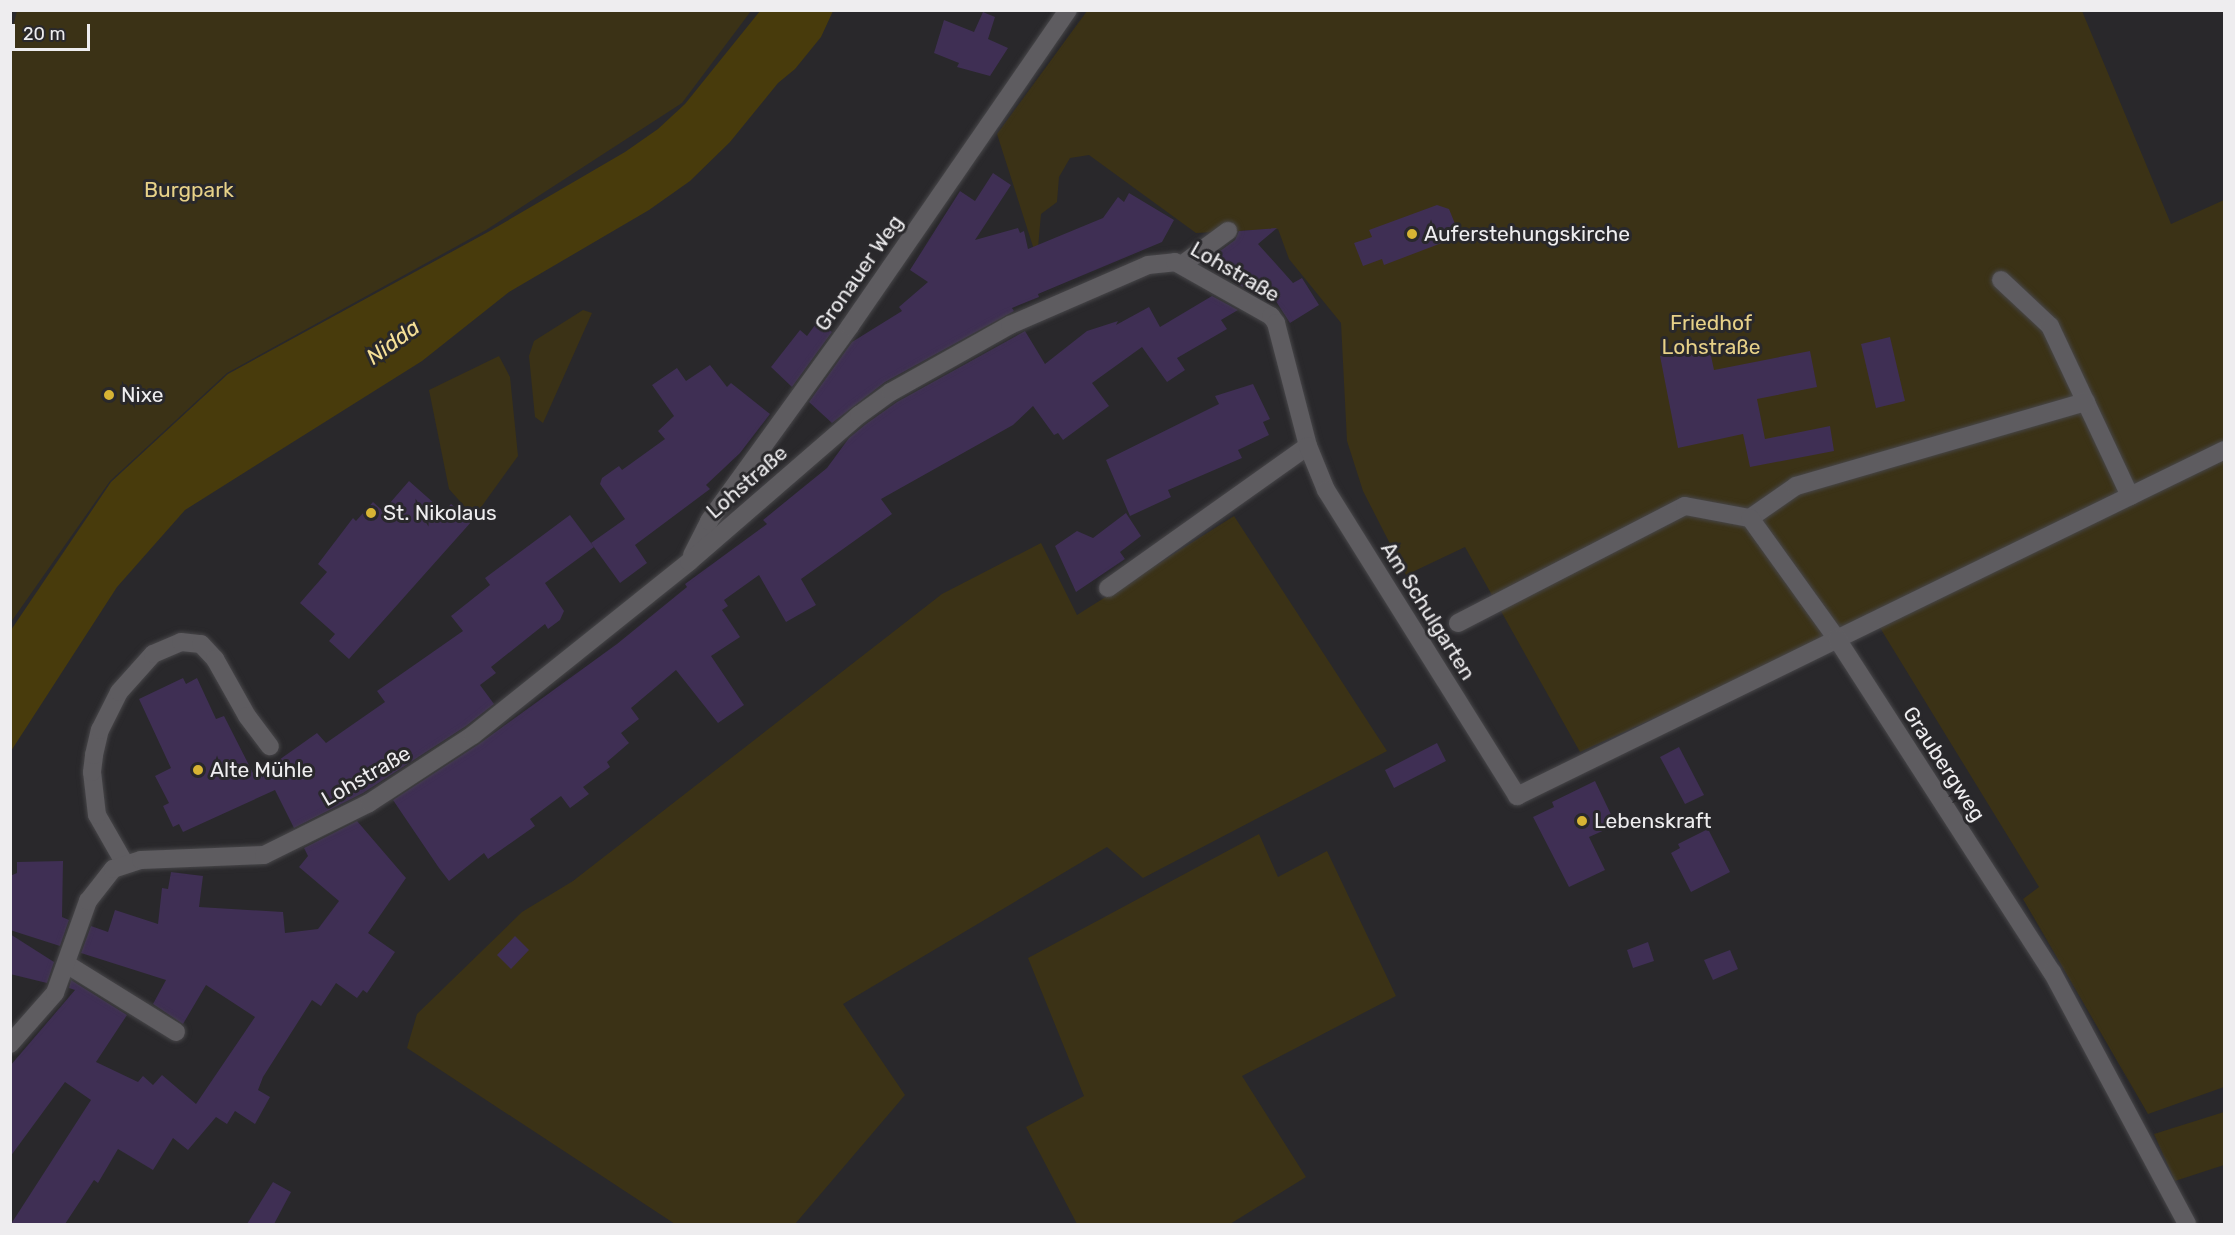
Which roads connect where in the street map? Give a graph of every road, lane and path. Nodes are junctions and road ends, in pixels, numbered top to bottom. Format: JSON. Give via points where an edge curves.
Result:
{"nodes":[{"id":1,"x":1068,"y":10,"type":"edge"},
{"id":2,"x":1228,"y":231,"type":"dead end"},
{"id":3,"x":1183,"y":264,"type":"junction"},
{"id":4,"x":2001,"y":280,"type":"dead end"},
{"id":5,"x":2086,"y":402,"type":"junction"},
{"id":6,"x":1308,"y":446,"type":"junction"},
{"id":7,"x":2224,"y":450,"type":"edge"},
{"id":8,"x":2130,"y":496,"type":"junction"},
{"id":9,"x":1750,"y":518,"type":"junction"},
{"id":10,"x":689,"y":562,"type":"junction"},
{"id":11,"x":1108,"y":588,"type":"dead end"},
{"id":12,"x":1458,"y":623,"type":"dead end"},
{"id":13,"x":1837,"y":639,"type":"junction"},
{"id":14,"x":270,"y":746,"type":"dead end"},
{"id":15,"x":125,"y":864,"type":"junction"},
{"id":16,"x":68,"y":965,"type":"junction"},
{"id":17,"x":176,"y":1032,"type":"dead end"},
{"id":18,"x":10,"y":1044,"type":"edge"},
{"id":19,"x":2187,"y":1224,"type":"edge"}],
"edges":[{"from":1,"to":10,"type":"street","name":"Gronauer Weg","via":[[850,326],[709,520]]},
{"from":2,"to":3,"type":"street"},
{"from":3,"to":6,"type":"street","name":"Lohstraße","via":[[1271,316],[1276,323]]},
{"from":3,"to":10,"type":"street","name":"Lohstraße","via":[[1148,265],[1010,325],[920,374],[859,415]]},
{"from":4,"to":5,"type":"street","via":[[2050,326]]},
{"from":5,"to":8,"type":"street"},
{"from":5,"to":9,"type":"street","via":[[1796,486]]},
{"from":6,"to":11,"type":"street"},
{"from":6,"to":13,"type":"street","name":"Am Schulgarten","via":[[1326,490],[1517,796]]},
{"from":7,"to":8,"type":"street"},
{"from":8,"to":13,"type":"street"},
{"from":9,"to":12,"type":"street","via":[[1685,506]]},
{"from":9,"to":13,"type":"street","name":"Graubergweg"},
{"from":10,"to":15,"type":"street","name":"Lohstraße","via":[[473,735],[369,803],[264,855]]},
{"from":13,"to":19,"type":"street","name":"Graubergweg","via":[[2052,972]]},
{"from":14,"to":15,"type":"street","via":[[247,716],[215,659],[201,644],[181,642],[153,654],[119,692],[100,730],[94,754],[97,814]]},
{"from":15,"to":16,"type":"street","via":[[103,878],[88,901]]},
{"from":16,"to":17,"type":"street"},
{"from":16,"to":18,"type":"street","via":[[46,1005]]}]}
